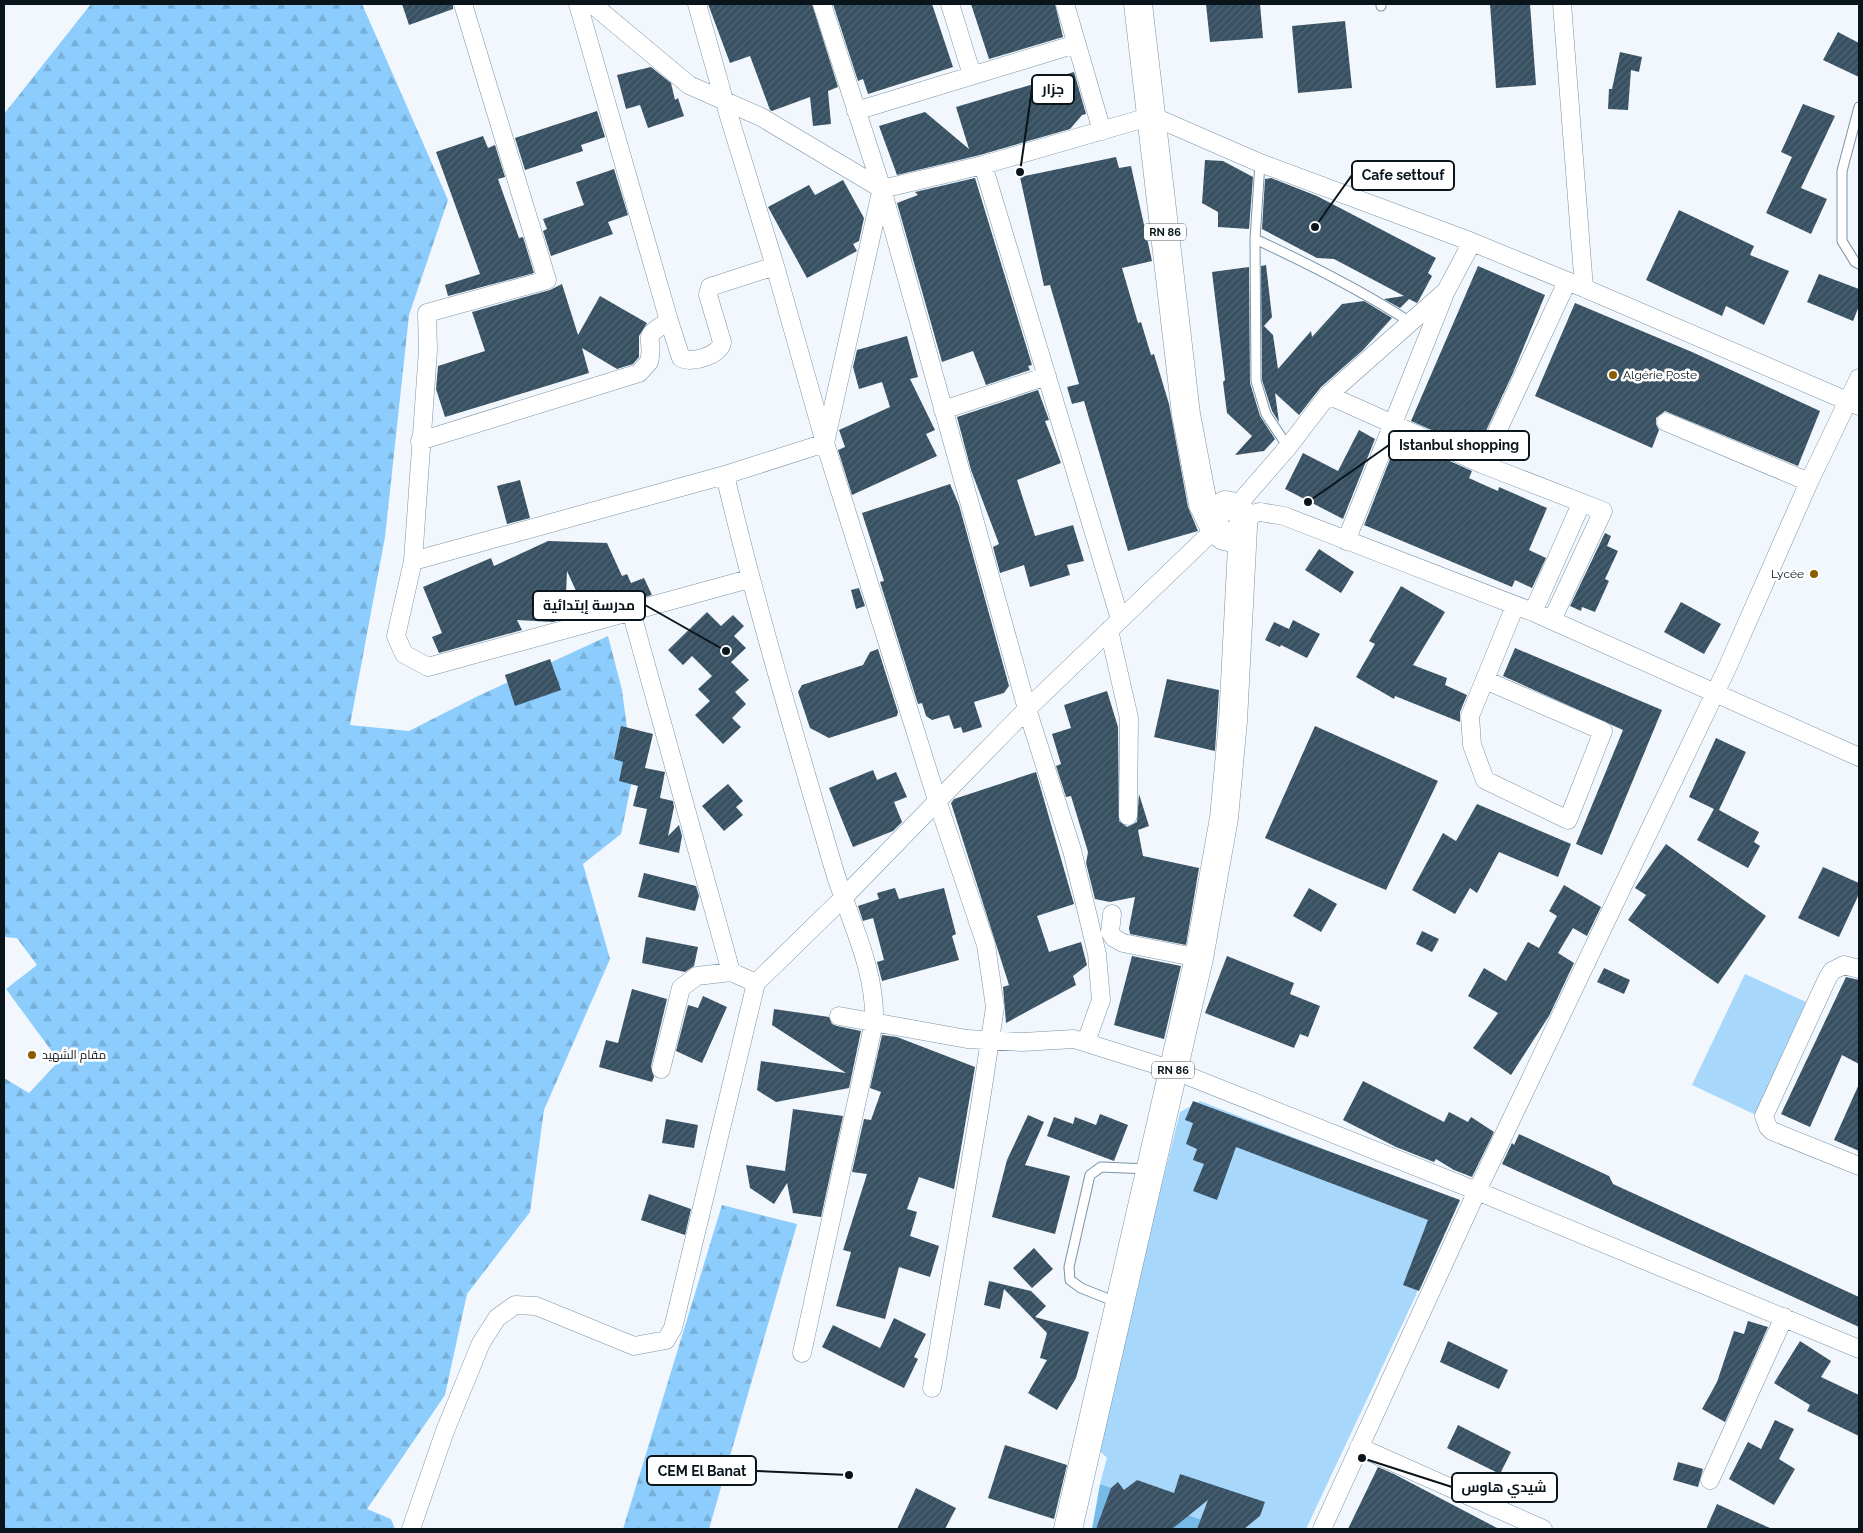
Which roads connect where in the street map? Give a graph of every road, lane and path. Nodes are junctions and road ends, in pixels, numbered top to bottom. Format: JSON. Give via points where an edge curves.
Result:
{"nodes":[{"id":1,"x":463,"y":4,"type":"edge"},
{"id":2,"x":578,"y":4,"type":"edge"},
{"id":3,"x":592,"y":4,"type":"edge"},
{"id":4,"x":698,"y":4,"type":"edge"},
{"id":5,"x":822,"y":4,"type":"edge"},
{"id":6,"x":950,"y":4,"type":"edge"},
{"id":7,"x":1065,"y":4,"type":"edge"},
{"id":8,"x":1138,"y":4,"type":"edge"},
{"id":9,"x":1562,"y":4,"type":"edge"},
{"id":10,"x":1076,"y":44,"type":"junction"},
{"id":11,"x":972,"y":75,"type":"junction"},
{"id":12,"x":724,"y":100,"type":"junction"},
{"id":13,"x":1859,"y":107,"type":"edge"},
{"id":14,"x":856,"y":111,"type":"junction"},
{"id":15,"x":1152,"y":116,"type":"junction"},
{"id":16,"x":1102,"y":131,"type":"junction"},
{"id":17,"x":1260,"y":163,"type":"junction"},
{"id":18,"x":983,"y":165,"type":"junction"},
{"id":19,"x":882,"y":189,"type":"junction"},
{"id":20,"x":1255,"y":239,"type":"junction"},
{"id":21,"x":1472,"y":242,"type":"junction"},
{"id":22,"x":1859,"y":264,"type":"edge"},
{"id":23,"x":776,"y":266,"type":"junction"},
{"id":24,"x":1567,"y":282,"type":"junction"},
{"id":25,"x":1584,"y":288,"type":"junction"},
{"id":26,"x":1446,"y":291,"type":"junction"},
{"id":27,"x":668,"y":321,"type":"junction"},
{"id":28,"x":1410,"y":322,"type":"junction"},
{"id":29,"x":1047,"y":376,"type":"junction"},
{"id":30,"x":1859,"y":378,"type":"edge"},
{"id":31,"x":1328,"y":395,"type":"junction"},
{"id":32,"x":1854,"y":404,"type":"edge"},
{"id":33,"x":943,"y":410,"type":"junction"},
{"id":34,"x":1392,"y":422,"type":"junction"},
{"id":35,"x":1666,"y":422,"type":"dead end"},
{"id":36,"x":420,"y":441,"type":"junction"},
{"id":37,"x":825,"y":443,"type":"junction"},
{"id":38,"x":1288,"y":447,"type":"junction"},
{"id":39,"x":1482,"y":464,"type":"junction"},
{"id":40,"x":725,"y":475,"type":"junction"},
{"id":41,"x":1809,"y":482,"type":"junction"},
{"id":42,"x":1581,"y":504,"type":"junction"},
{"id":43,"x":1228,"y":520,"type":"junction"},
{"id":44,"x":1346,"y":541,"type":"junction"},
{"id":45,"x":413,"y":560,"type":"junction"},
{"id":46,"x":750,"y":579,"type":"junction"},
{"id":47,"x":1515,"y":606,"type":"junction"},
{"id":48,"x":631,"y":611,"type":"junction"},
{"id":49,"x":1533,"y":612,"type":"junction"},
{"id":50,"x":1552,"y":620,"type":"junction"},
{"id":51,"x":1115,"y":625,"type":"junction"},
{"id":52,"x":1485,"y":680,"type":"junction"},
{"id":53,"x":1713,"y":693,"type":"junction"},
{"id":54,"x":1027,"y":709,"type":"junction"},
{"id":55,"x":1859,"y":757,"type":"edge"},
{"id":56,"x":936,"y":800,"type":"junction"},
{"id":57,"x":1128,"y":816,"type":"dead end"},
{"id":58,"x":842,"y":899,"type":"junction"},
{"id":59,"x":1112,"y":914,"type":"dead end"},
{"id":60,"x":1199,"y":958,"type":"junction"},
{"id":61,"x":1859,"y":969,"type":"edge"},
{"id":62,"x":731,"y":972,"type":"junction"},
{"id":63,"x":756,"y":983,"type":"junction"},
{"id":64,"x":839,"y":1016,"type":"dead end"},
{"id":65,"x":874,"y":1022,"type":"junction"},
{"id":66,"x":990,"y":1040,"type":"junction"},
{"id":67,"x":1086,"y":1042,"type":"junction"},
{"id":68,"x":661,"y":1068,"type":"dead end"},
{"id":69,"x":1173,"y":1070,"type":"junction"},
{"id":70,"x":1859,"y":1166,"type":"edge"},
{"id":71,"x":1150,"y":1169,"type":"junction"},
{"id":72,"x":1478,"y":1191,"type":"junction"},
{"id":73,"x":1120,"y":1303,"type":"junction"},
{"id":74,"x":1784,"y":1317,"type":"junction"},
{"id":75,"x":1859,"y":1349,"type":"edge"},
{"id":76,"x":802,"y":1353,"type":"dead end"},
{"id":77,"x":932,"y":1388,"type":"dead end"},
{"id":78,"x":1359,"y":1447,"type":"junction"},
{"id":79,"x":1710,"y":1480,"type":"dead end"},
{"id":80,"x":411,"y":1529,"type":"edge"},
{"id":81,"x":1068,"y":1529,"type":"edge"},
{"id":82,"x":1322,"y":1529,"type":"edge"},
{"id":83,"x":1543,"y":1529,"type":"edge"}],
"edges":[{"from":1,"to":36,"type":"street","via":[[547,280],[428,313]]},
{"from":2,"to":27,"type":"street"},
{"from":3,"to":12,"type":"street","via":[[688,85]]},
{"from":4,"to":12,"type":"street"},
{"from":5,"to":14,"type":"street"},
{"from":6,"to":11,"type":"street"},
{"from":7,"to":10,"type":"street"},
{"from":8,"to":15,"type":"main road","number":"RN 86"},
{"from":9,"to":25,"type":"street"},
{"from":10,"to":11,"type":"street"},
{"from":10,"to":16,"type":"street"},
{"from":11,"to":14,"type":"street"},
{"from":12,"to":19,"type":"street","via":[[761,116]]},
{"from":12,"to":23,"type":"street"},
{"from":13,"to":22,"type":"lane","via":[[1842,172],[1842,241],[1854,262]]},
{"from":14,"to":19,"type":"street"},
{"from":15,"to":16,"type":"street"},
{"from":15,"to":17,"type":"street"},
{"from":15,"to":43,"type":"main road","number":"RN 86","via":[[1186,414],[1195,460]]},
{"from":16,"to":18,"type":"street"},
{"from":17,"to":20,"type":"lane"},
{"from":17,"to":21,"type":"street"},
{"from":18,"to":19,"type":"street"},
{"from":18,"to":29,"type":"street"},
{"from":19,"to":33,"type":"street"},
{"from":19,"to":37,"type":"street"},
{"from":20,"to":28,"type":"lane","via":[[1371,296]]},
{"from":20,"to":38,"type":"lane","via":[[1256,381],[1266,414]]},
{"from":21,"to":24,"type":"street"},
{"from":21,"to":26,"type":"street"},
{"from":23,"to":27,"type":"street","via":[[708,289],[722,342],[716,352],[691,360],[682,358]]},
{"from":23,"to":37,"type":"street"},
{"from":24,"to":25,"type":"street"},
{"from":24,"to":39,"type":"street"},
{"from":25,"to":32,"type":"street"},
{"from":26,"to":28,"type":"street"},
{"from":26,"to":34,"type":"street"},
{"from":27,"to":36,"type":"street","via":[[649,336],[650,357],[639,373]]},
{"from":28,"to":31,"type":"street"},
{"from":29,"to":33,"type":"street"},
{"from":29,"to":51,"type":"street"},
{"from":30,"to":32,"type":"street"},
{"from":31,"to":34,"type":"street"},
{"from":31,"to":38,"type":"street"},
{"from":32,"to":41,"type":"street"},
{"from":33,"to":54,"type":"street"},
{"from":34,"to":39,"type":"street"},
{"from":34,"to":44,"type":"street"},
{"from":35,"to":41,"type":"street"},
{"from":36,"to":45,"type":"street"},
{"from":37,"to":40,"type":"street"},
{"from":37,"to":56,"type":"street"},
{"from":38,"to":43,"type":"street"},
{"from":39,"to":42,"type":"street"},
{"from":40,"to":45,"type":"street"},
{"from":40,"to":46,"type":"street"},
{"from":41,"to":53,"type":"street"},
{"from":42,"to":49,"type":"street"},
{"from":42,"to":50,"type":"street","via":[[1603,512]]},
{"from":43,"to":44,"type":"street","via":[[1260,512],[1276,513]]},
{"from":43,"to":51,"type":"street"},
{"from":43,"to":60,"type":"main road","number":"RN 86","via":[[1237,604],[1233,722],[1224,818]]},
{"from":44,"to":47,"type":"street"},
{"from":45,"to":48,"type":"street","via":[[396,636],[404,654],[428,667]]},
{"from":46,"to":48,"type":"street"},
{"from":46,"to":58,"type":"street"},
{"from":47,"to":49,"type":"street"},
{"from":47,"to":52,"type":"street"},
{"from":48,"to":62,"type":"street"},
{"from":49,"to":50,"type":"street"},
{"from":50,"to":53,"type":"street"},
{"from":51,"to":54,"type":"street"},
{"from":51,"to":57,"type":"street","via":[[1129,718]]},
{"from":52,"to":52,"type":"street","via":[[1470,716],[1472,746],[1485,780],[1568,820],[1603,731]]},
{"from":53,"to":55,"type":"street"},
{"from":53,"to":72,"type":"street"},
{"from":54,"to":56,"type":"street"},
{"from":54,"to":67,"type":"street","via":[[1072,850],[1097,954],[1101,1000]]},
{"from":56,"to":58,"type":"street"},
{"from":56,"to":66,"type":"street","via":[[986,945],[995,1007]]},
{"from":58,"to":63,"type":"street"},
{"from":58,"to":65,"type":"street","via":[[866,958],[875,1008]]},
{"from":59,"to":60,"type":"street","via":[[1110,932],[1123,943]]},
{"from":60,"to":69,"type":"main road","number":"RN 86"},
{"from":61,"to":70,"type":"street","via":[[1844,965],[1828,976],[1764,1116],[1772,1131]]},
{"from":62,"to":63,"type":"street"},
{"from":62,"to":68,"type":"street","via":[[697,976],[681,988]]},
{"from":63,"to":80,"type":"street","via":[[673,1328],[666,1340],[634,1346],[536,1306],[515,1305],[497,1318],[481,1343],[445,1431]]},
{"from":64,"to":65,"type":"street"},
{"from":65,"to":66,"type":"street","via":[[967,1039]]},
{"from":65,"to":76,"type":"street"},
{"from":66,"to":67,"type":"street","via":[[1022,1042],[1074,1038]]},
{"from":66,"to":77,"type":"street"},
{"from":67,"to":69,"type":"street"},
{"from":69,"to":71,"type":"main road","number":"RN 86"},
{"from":69,"to":72,"type":"street"},
{"from":71,"to":73,"type":"main road","number":"RN 86"},
{"from":71,"to":73,"type":"lane","via":[[1101,1167],[1090,1175],[1069,1267],[1070,1280],[1081,1288]]},
{"from":72,"to":74,"type":"street"},
{"from":72,"to":78,"type":"street"},
{"from":73,"to":81,"type":"main road","number":"RN 86"},
{"from":74,"to":75,"type":"street"},
{"from":74,"to":79,"type":"street"},
{"from":78,"to":82,"type":"street"},
{"from":78,"to":83,"type":"street"}]}
